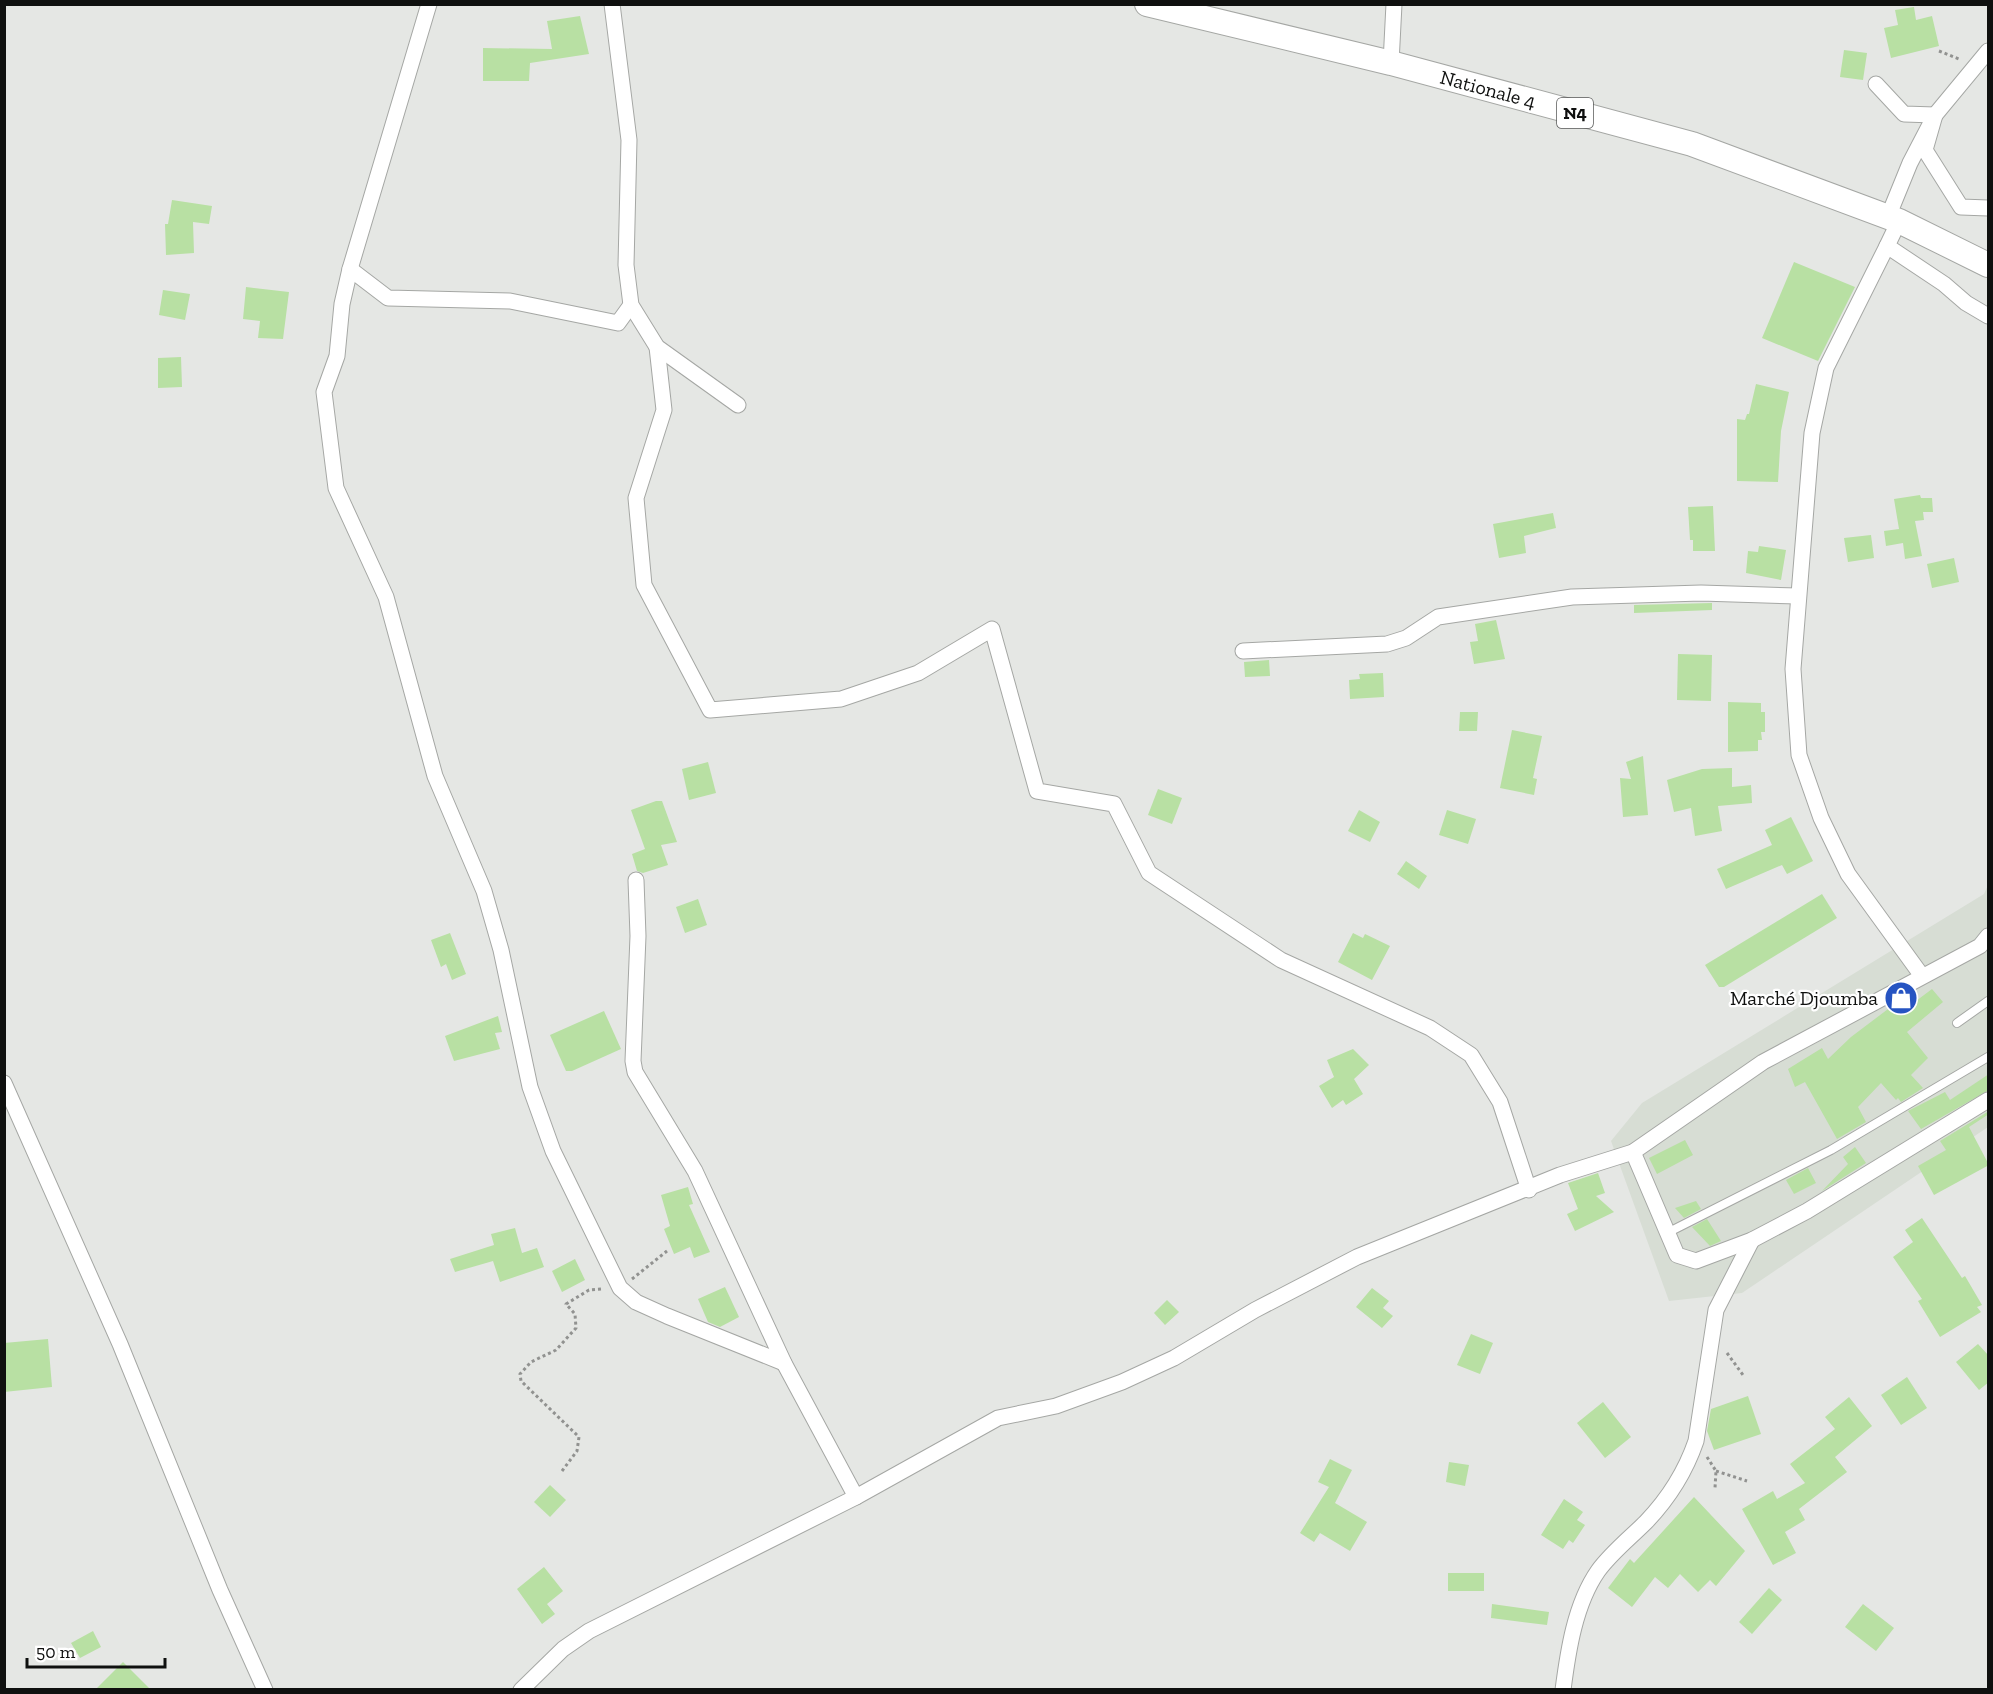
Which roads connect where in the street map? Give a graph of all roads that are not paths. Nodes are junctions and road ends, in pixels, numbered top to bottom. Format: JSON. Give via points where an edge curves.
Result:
{"nodes":[{"id":1,"x":429,"y":4,"type":"edge"},
{"id":2,"x":612,"y":4,"type":"edge"},
{"id":3,"x":1147,"y":4,"type":"edge"},
{"id":4,"x":1394,"y":4,"type":"edge"},
{"id":5,"x":1989,"y":51,"type":"edge"},
{"id":6,"x":1391,"y":63,"type":"junction"},
{"id":7,"x":1876,"y":84,"type":"dead end"},
{"id":8,"x":1935,"y":115,"type":"junction"},
{"id":9,"x":1989,"y":208,"type":"edge"},
{"id":10,"x":1893,"y":219,"type":"junction"},
{"id":11,"x":1887,"y":246,"type":"junction"},
{"id":12,"x":1989,"y":265,"type":"edge"},
{"id":13,"x":350,"y":269,"type":"junction"},
{"id":14,"x":631,"y":305,"type":"junction"},
{"id":15,"x":1989,"y":316,"type":"edge"},
{"id":16,"x":657,"y":347,"type":"junction"},
{"id":17,"x":738,"y":405,"type":"dead end"},
{"id":18,"x":1798,"y":596,"type":"junction"},
{"id":19,"x":1243,"y":651,"type":"dead end"},
{"id":20,"x":636,"y":880,"type":"dead end"},
{"id":21,"x":1989,"y":936,"type":"edge"},
{"id":22,"x":1922,"y":976,"type":"junction"},
{"id":23,"x":1989,"y":1001,"type":"edge"},
{"id":24,"x":1957,"y":1023,"type":"dead end"},
{"id":25,"x":1989,"y":1057,"type":"edge"},
{"id":26,"x":4,"y":1083,"type":"edge"},
{"id":27,"x":1989,"y":1100,"type":"edge"},
{"id":28,"x":1633,"y":1152,"type":"junction"},
{"id":29,"x":1529,"y":1190,"type":"junction"},
{"id":30,"x":1666,"y":1233,"type":"junction"},
{"id":31,"x":1752,"y":1240,"type":"junction"},
{"id":32,"x":784,"y":1363,"type":"junction"},
{"id":33,"x":856,"y":1497,"type":"junction"},
{"id":34,"x":265,"y":1689,"type":"edge"},
{"id":35,"x":521,"y":1689,"type":"edge"},
{"id":36,"x":1563,"y":1689,"type":"edge"}],
"edges":[{"from":1,"to":13,"type":"street"},
{"from":2,"to":14,"type":"street","via":[[629,140],[626,265]]},
{"from":3,"to":6,"type":"highway","name":"Nationale 4","number":"N4"},
{"from":4,"to":6,"type":"street"},
{"from":5,"to":8,"type":"street"},
{"from":6,"to":10,"type":"highway","name":"Nationale 4","number":"N4","via":[[1692,144]]},
{"from":7,"to":8,"type":"street","via":[[1904,114]]},
{"from":8,"to":9,"type":"street","via":[[1925,150],[1961,207]]},
{"from":8,"to":10,"type":"street","via":[[1910,163]]},
{"from":10,"to":11,"type":"street"},
{"from":10,"to":12,"type":"highway","name":"Nationale 4","number":"N4"},
{"from":11,"to":15,"type":"street"},
{"from":11,"to":18,"type":"street","via":[[1826,368],[1812,433]]},
{"from":13,"to":14,"type":"street","via":[[388,298],[510,301],[618,323]]},
{"from":13,"to":32,"type":"street","via":[[337,356],[324,393],[336,488],[386,597],[435,776],[484,891],[501,950],[530,1087],[553,1151],[620,1288],[636,1302]]},
{"from":14,"to":16,"type":"street"},
{"from":16,"to":17,"type":"street"},
{"from":16,"to":29,"type":"street","via":[[664,410],[636,498],[644,585],[710,710],[841,699],[918,674],[992,629],[1037,791],[1114,804],[1149,873],[1281,960],[1430,1028],[1471,1055],[1500,1102]]},
{"from":18,"to":19,"type":"street","via":[[1701,593],[1572,597],[1438,617],[1406,638],[1387,644]]},
{"from":18,"to":22,"type":"street","via":[[1793,669],[1799,755],[1821,818],[1848,874]]},
{"from":20,"to":32,"type":"street","via":[[635,1072],[695,1171]]},
{"from":21,"to":22,"type":"street","via":[[1980,946]]},
{"from":22,"to":28,"type":"street","via":[[1764,1062]]},
{"from":23,"to":24,"type":"lane"},
{"from":25,"to":30,"type":"lane","via":[[1831,1150]]},
{"from":26,"to":34,"type":"street","via":[[120,1344],[220,1590]]},
{"from":27,"to":31,"type":"street","via":[[1807,1211]]},
{"from":28,"to":29,"type":"street","via":[[1588,1165]]},
{"from":28,"to":30,"type":"street"},
{"from":29,"to":33,"type":"street","via":[[1357,1257],[1174,1358],[1122,1382],[1056,1406],[998,1418]]},
{"from":30,"to":31,"type":"street","via":[[1677,1255],[1696,1262]]},
{"from":31,"to":36,"type":"street","via":[[1716,1310],[1696,1441],[1689,1461],[1672,1492],[1610,1557],[1587,1591],[1567,1658]]},
{"from":32,"to":33,"type":"street"},
{"from":33,"to":35,"type":"street","via":[[589,1630]]}]}
